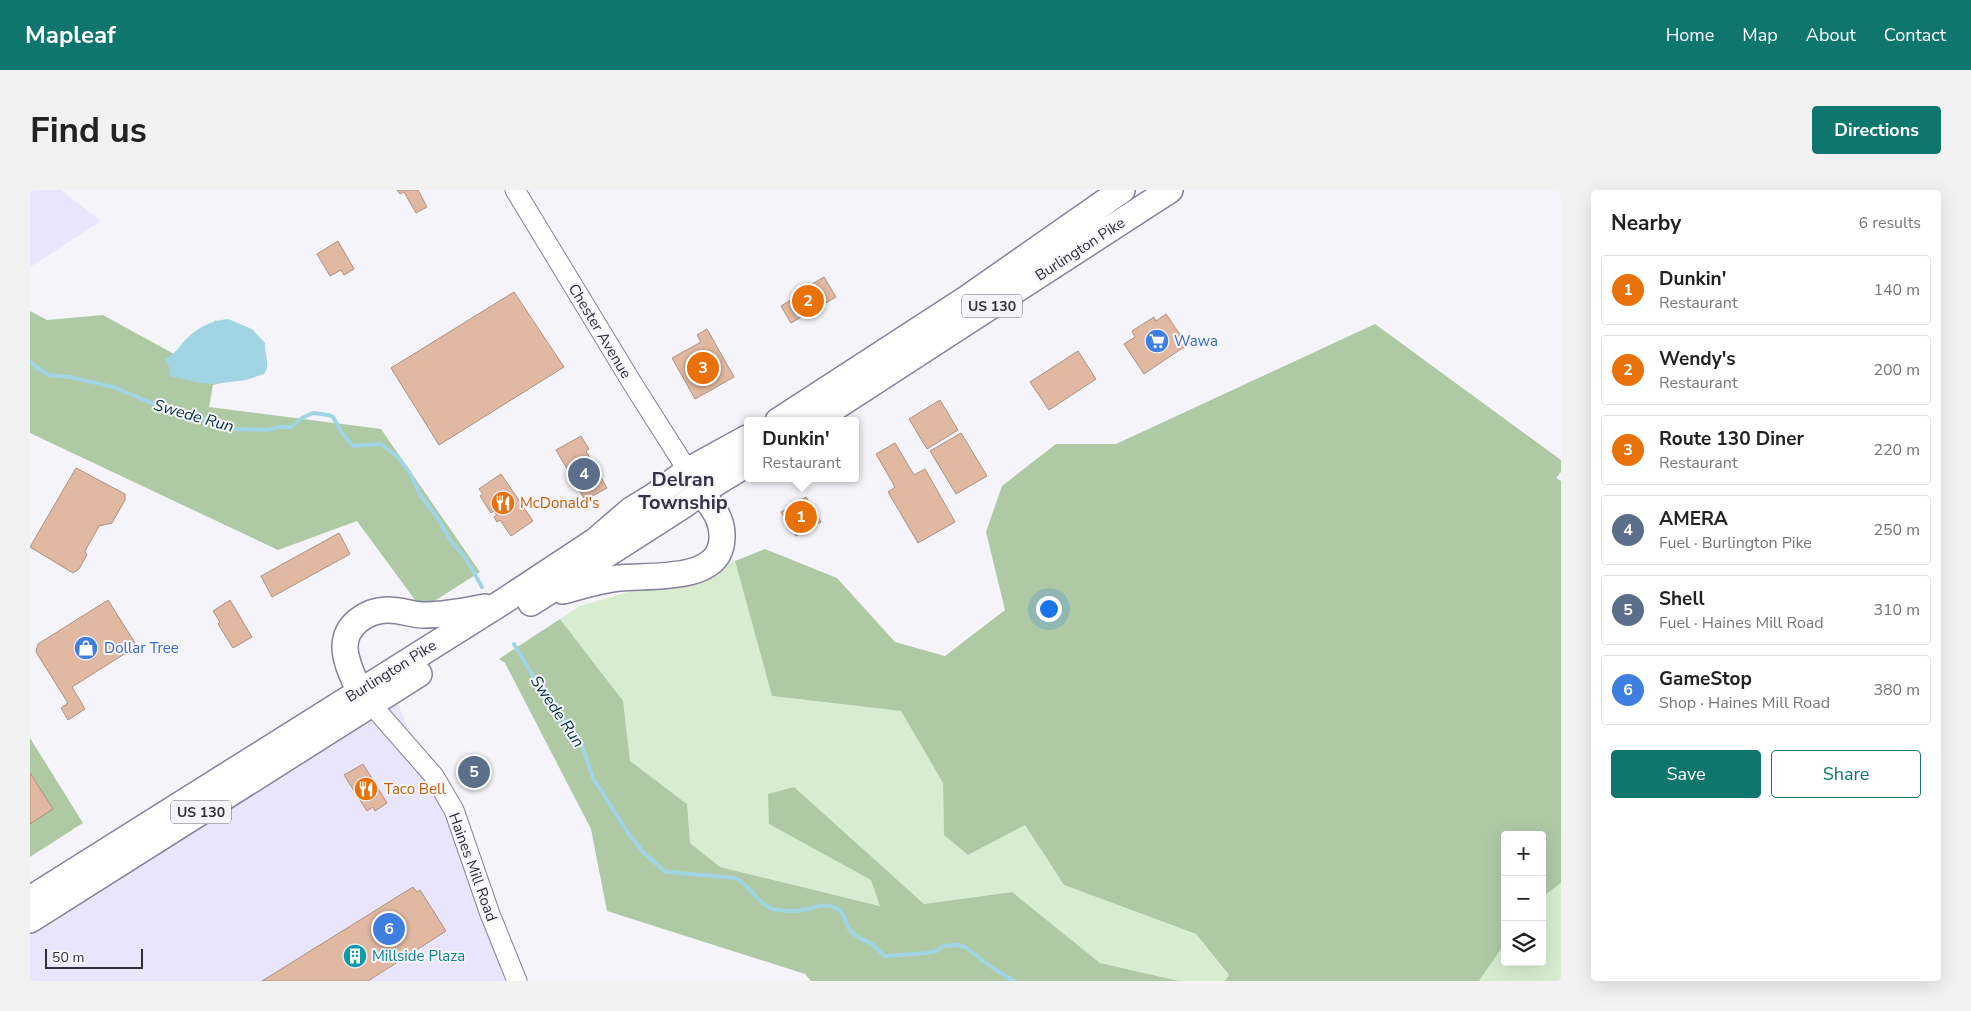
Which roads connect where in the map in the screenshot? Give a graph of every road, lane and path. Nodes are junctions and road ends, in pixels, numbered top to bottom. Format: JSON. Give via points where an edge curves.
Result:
{"nodes":[{"id":1,"x":515,"y":190,"type":"edge"},
{"id":2,"x":1122,"y":190,"type":"edge"},
{"id":3,"x":1170,"y":190,"type":"edge"},
{"id":4,"x":784,"y":417,"type":"edge"},
{"id":5,"x":820,"y":417,"type":"edge"},
{"id":6,"x":744,"y":440,"type":"edge"},
{"id":7,"x":744,"y":466,"type":"edge"},
{"id":8,"x":687,"y":471,"type":"junction"},
{"id":9,"x":701,"y":492,"type":"junction"},
{"id":10,"x":544,"y":595,"type":"junction"},
{"id":11,"x":497,"y":606,"type":"junction"},
{"id":12,"x":366,"y":698,"type":"junction"},
{"id":13,"x":30,"y":899,"type":"edge"},
{"id":14,"x":30,"y":920,"type":"edge"},
{"id":15,"x":517,"y":981,"type":"edge"}],
"edges":[{"from":1,"to":8,"type":"street","name":"Chester Avenue"},
{"from":2,"to":4,"type":"highway","name":"Burlington Pike","number":"US 130","via":[[966,299]]},
{"from":3,"to":5,"type":"highway","name":"Burlington Pike","number":"US 130"},
{"from":6,"to":8,"type":"highway","name":"Burlington Pike","number":"US 130"},
{"from":7,"to":9,"type":"highway","name":"Burlington Pike","number":"US 130"},
{"from":8,"to":9,"type":"street","name":"Chester Avenue"},
{"from":8,"to":11,"type":"highway","name":"Burlington Pike","number":"US 130","via":[[631,510],[595,541]]},
{"from":9,"to":10,"type":"highway","name":"Burlington Pike","number":"US 130"},
{"from":9,"to":10,"type":"highway","via":[[722,524],[722,541],[714,561],[691,572],[618,578]]},
{"from":10,"to":12,"type":"highway","name":"Burlington Pike","number":"US 130"},
{"from":11,"to":12,"type":"highway","name":"Burlington Pike","number":"US 130"},
{"from":11,"to":12,"type":"highway","via":[[422,615],[388,610],[362,616],[354,624],[345,647],[351,673]]},
{"from":12,"to":13,"type":"highway","name":"Burlington Pike","number":"US 130"},
{"from":12,"to":14,"type":"highway","name":"Burlington Pike","number":"US 130"},
{"from":12,"to":15,"type":"street","name":"Haines Mill Road","via":[[434,776],[454,810]]}]}
